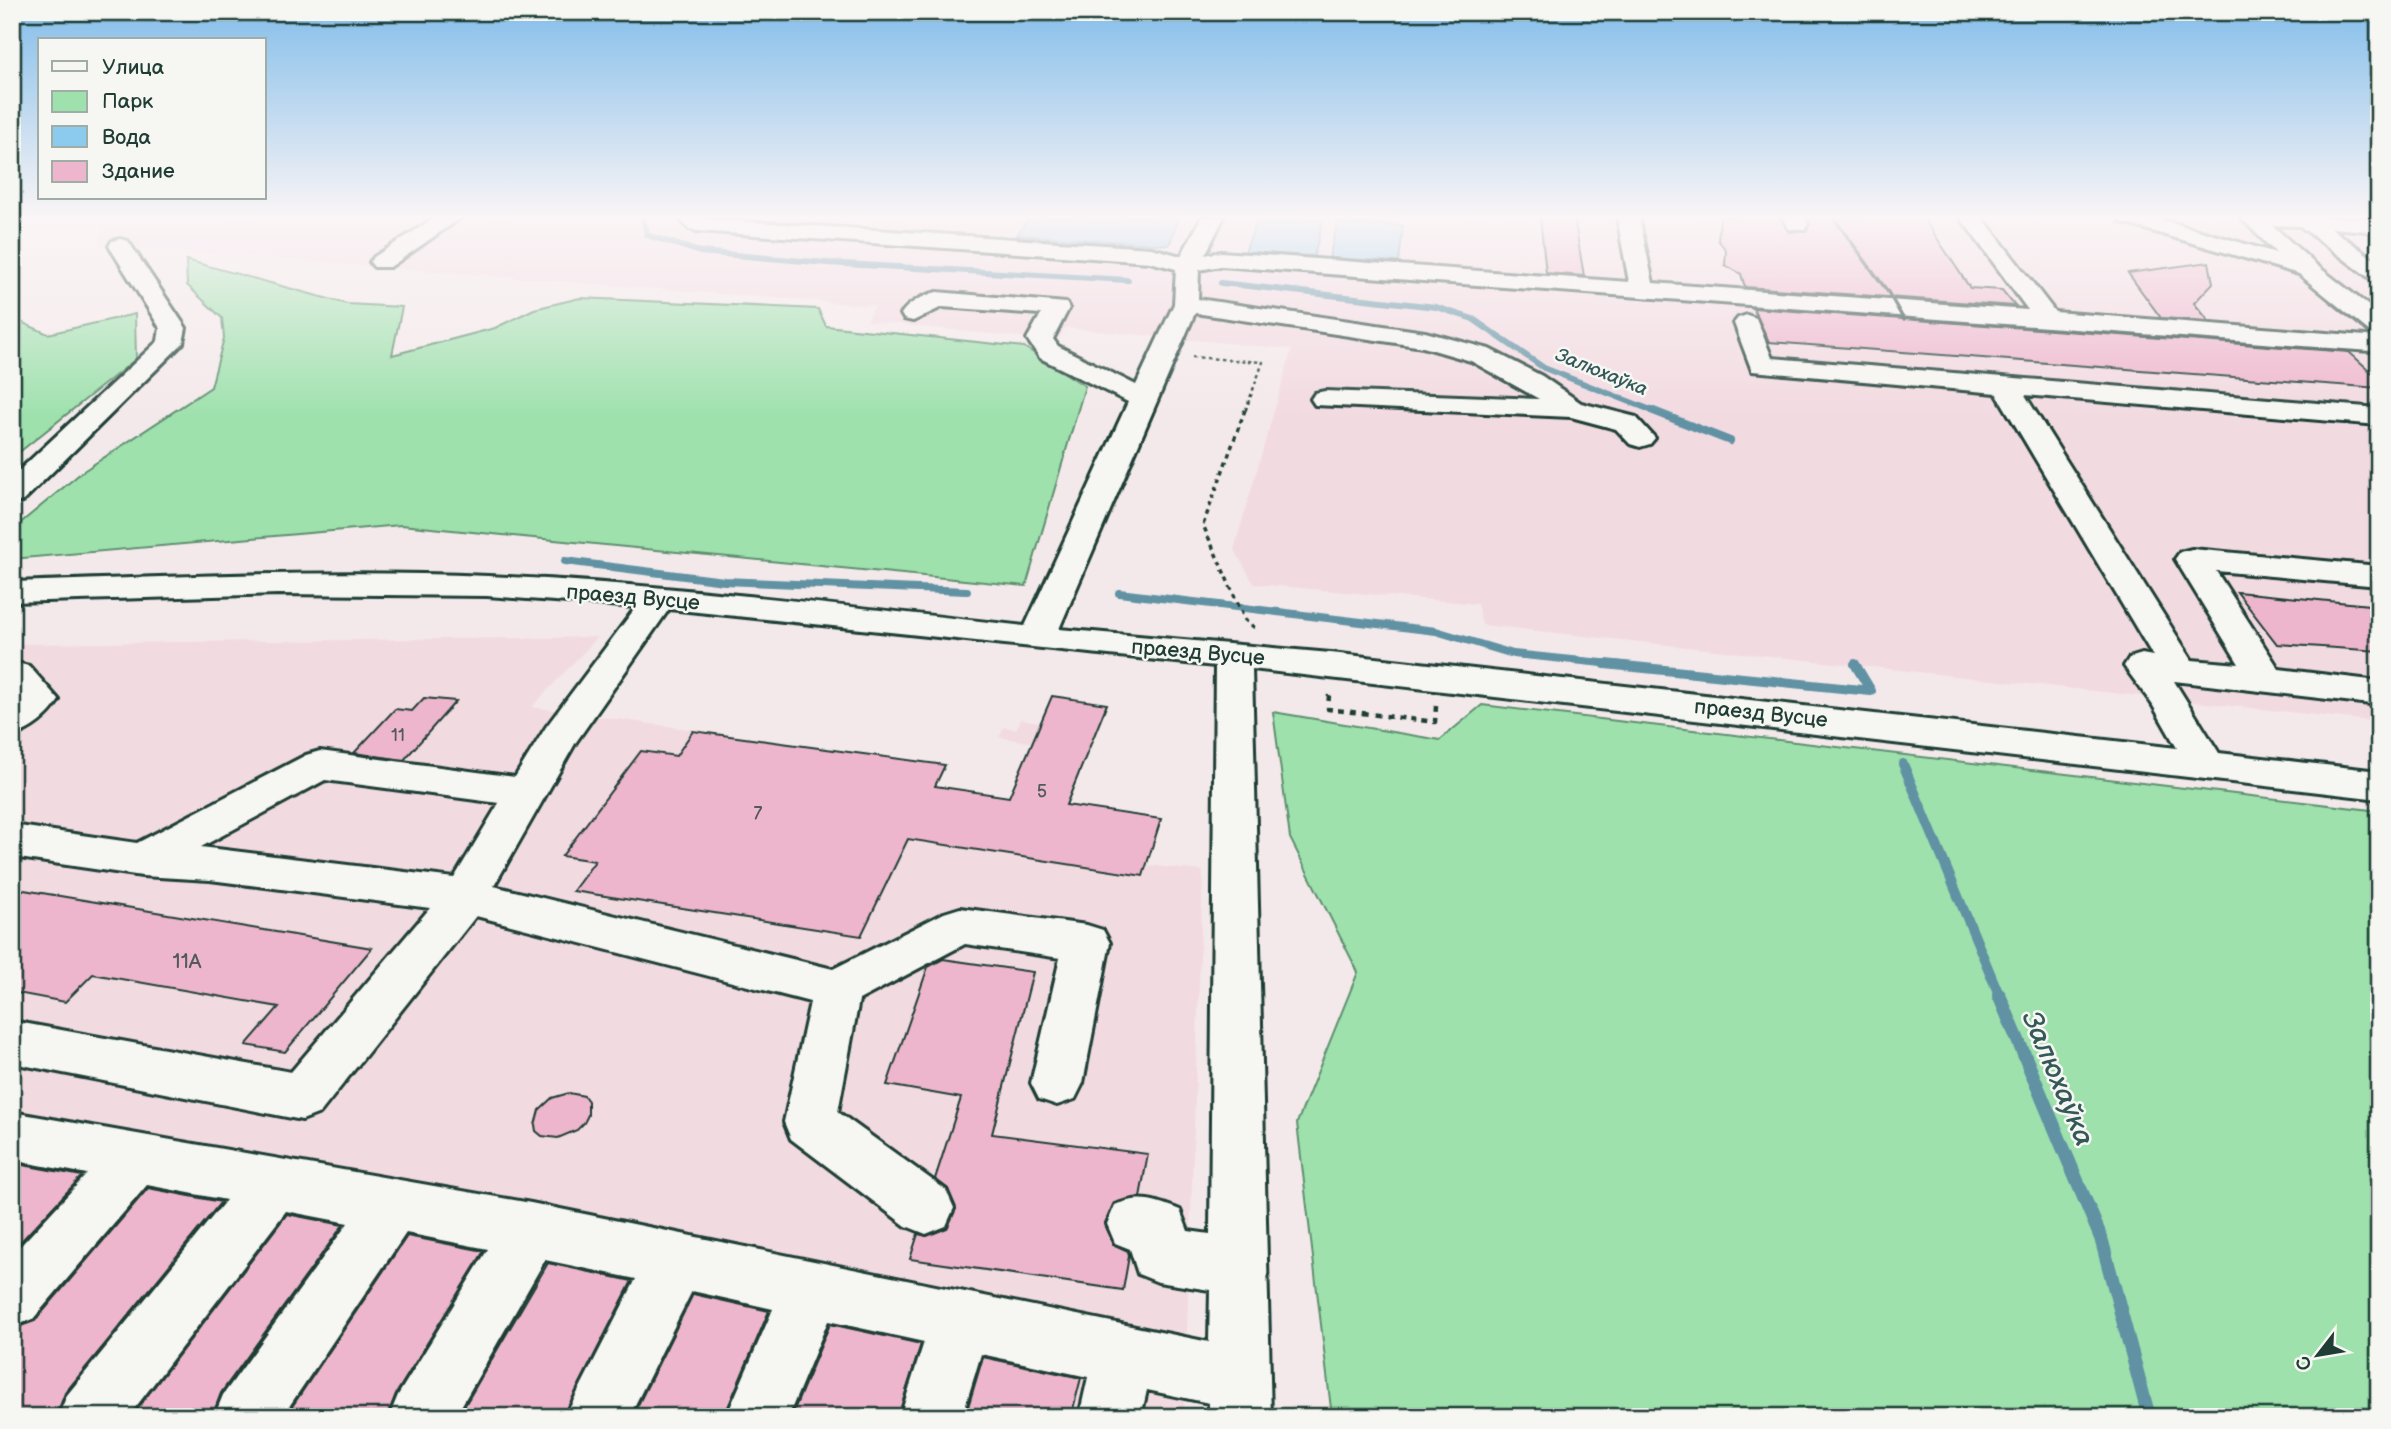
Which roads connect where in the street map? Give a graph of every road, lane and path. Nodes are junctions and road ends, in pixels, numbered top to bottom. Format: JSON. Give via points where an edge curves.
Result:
{"nodes":[{"id":1,"x":144,"y":284,"type":"edge"},
{"id":2,"x":1187,"y":284,"type":"edge"},
{"id":3,"x":1579,"y":284,"type":"edge"},
{"id":4,"x":1641,"y":284,"type":"edge"},
{"id":5,"x":2021,"y":284,"type":"edge"},
{"id":6,"x":2321,"y":284,"type":"edge"},
{"id":7,"x":1642,"y":288,"type":"junction"},
{"id":8,"x":1186,"y":304,"type":"junction"},
{"id":9,"x":913,"y":314,"type":"dead end"},
{"id":10,"x":2046,"y":318,"type":"junction"},
{"id":11,"x":1746,"y":323,"type":"dead end"},
{"id":12,"x":2377,"y":340,"type":"edge"},
{"id":13,"x":1163,"y":355,"type":"junction"},
{"id":14,"x":2005,"y":386,"type":"junction"},
{"id":15,"x":1144,"y":399,"type":"junction"},
{"id":16,"x":1325,"y":399,"type":"dead end"},
{"id":17,"x":1572,"y":409,"type":"junction"},
{"id":18,"x":2379,"y":417,"type":"edge"},
{"id":19,"x":1640,"y":438,"type":"dead end"},
{"id":20,"x":12,"y":494,"type":"edge"},
{"id":21,"x":2379,"y":576,"type":"edge"},
{"id":22,"x":12,"y":592,"type":"edge"},
{"id":23,"x":660,"y":598,"type":"junction"},
{"id":24,"x":1037,"y":638,"type":"junction"},
{"id":25,"x":1244,"y":642,"type":"junction"},
{"id":26,"x":1331,"y":665,"type":"junction"},
{"id":27,"x":2180,"y":669,"type":"junction"},
{"id":28,"x":12,"y":674,"type":"edge"},
{"id":29,"x":2267,"y":679,"type":"junction"},
{"id":30,"x":2379,"y":693,"type":"edge"},
{"id":31,"x":1435,"y":722,"type":"dead end"},
{"id":32,"x":12,"y":723,"type":"edge"},
{"id":33,"x":2206,"y":764,"type":"junction"},
{"id":34,"x":2379,"y":785,"type":"edge"},
{"id":35,"x":528,"y":793,"type":"junction"},
{"id":36,"x":12,"y":841,"type":"edge"},
{"id":37,"x":142,"y":860,"type":"junction"},
{"id":38,"x":466,"y":896,"type":"junction"},
{"id":39,"x":837,"y":989,"type":"junction"},
{"id":40,"x":12,"y":1042,"type":"edge"},
{"id":41,"x":1057,"y":1083,"type":"dead end"},
{"id":42,"x":12,"y":1136,"type":"edge"},
{"id":43,"x":135,"y":1158,"type":"junction"},
{"id":44,"x":274,"y":1183,"type":"junction"},
{"id":45,"x":393,"y":1205,"type":"junction"},
{"id":46,"x":926,"y":1208,"type":"dead end"},
{"id":47,"x":1135,"y":1224,"type":"dead end"},
{"id":48,"x":531,"y":1230,"type":"junction"},
{"id":49,"x":677,"y":1261,"type":"junction"},
{"id":50,"x":1239,"y":1266,"type":"junction"},
{"id":51,"x":812,"y":1289,"type":"junction"},
{"id":52,"x":12,"y":1298,"type":"edge"},
{"id":53,"x":961,"y":1320,"type":"junction"},
{"id":54,"x":1124,"y":1354,"type":"junction"},
{"id":55,"x":1240,"y":1398,"type":"edge"},
{"id":56,"x":89,"y":1417,"type":"edge"},
{"id":57,"x":245,"y":1417,"type":"edge"},
{"id":58,"x":420,"y":1417,"type":"edge"},
{"id":59,"x":596,"y":1417,"type":"edge"},
{"id":60,"x":757,"y":1417,"type":"edge"},
{"id":61,"x":931,"y":1417,"type":"edge"},
{"id":62,"x":1110,"y":1417,"type":"edge"}],
"edges":[{"from":1,"to":20,"type":"street","via":[[173,328],[170,343]]},
{"from":2,"to":8,"type":"street"},
{"from":3,"to":7,"type":"street"},
{"from":4,"to":7,"type":"street"},
{"from":5,"to":10,"type":"street"},
{"from":6,"to":12,"type":"street"},
{"from":7,"to":10,"type":"street"},
{"from":8,"to":13,"type":"street"},
{"from":8,"to":17,"type":"street","via":[[1436,343],[1480,355]]},
{"from":9,"to":15,"type":"street","via":[[937,299],[1056,308],[1040,339],[1049,352]]},
{"from":10,"to":12,"type":"street"},
{"from":11,"to":14,"type":"street","via":[[1761,365]]},
{"from":13,"to":15,"type":"street"},
{"from":13,"to":25,"type":"path","via":[[1264,362],[1203,525],[1245,620]]},
{"from":14,"to":18,"type":"street"},
{"from":14,"to":27,"type":"street"},
{"from":15,"to":24,"type":"street"},
{"from":16,"to":17,"type":"street"},
{"from":17,"to":19,"type":"street","via":[[1626,423]]},
{"from":21,"to":29,"type":"street","via":[[2192,559]]},
{"from":22,"to":23,"type":"street","name":"праезд Вусце","via":[[278,584],[487,586]]},
{"from":23,"to":24,"type":"street","name":"праезд Вусце"},
{"from":23,"to":35,"type":"street","via":[[560,736]]},
{"from":24,"to":25,"type":"street","name":"праезд Вусце"},
{"from":25,"to":26,"type":"street","name":"праезд Вусце"},
{"from":25,"to":50,"type":"street"},
{"from":26,"to":31,"type":"path","via":[[1328,709]]},
{"from":26,"to":33,"type":"street","name":"праезд Вусце"},
{"from":27,"to":29,"type":"street"},
{"from":27,"to":33,"type":"street","via":[[2142,666],[2168,699]]},
{"from":28,"to":32,"type":"street","via":[[40,700]]},
{"from":29,"to":30,"type":"street"},
{"from":33,"to":34,"type":"street","name":"праезд Вусце"},
{"from":35,"to":37,"type":"street","via":[[320,765]]},
{"from":35,"to":38,"type":"street"},
{"from":36,"to":37,"type":"street"},
{"from":37,"to":38,"type":"street","via":[[210,864]]},
{"from":38,"to":39,"type":"street"},
{"from":38,"to":40,"type":"street","via":[[302,1097]]},
{"from":39,"to":41,"type":"street","via":[[960,926],[1087,943]]},
{"from":39,"to":46,"type":"street","via":[[810,1122]]},
{"from":42,"to":43,"type":"street"},
{"from":43,"to":44,"type":"street"},
{"from":43,"to":52,"type":"street"},
{"from":44,"to":45,"type":"street"},
{"from":44,"to":56,"type":"street"},
{"from":45,"to":48,"type":"street"},
{"from":45,"to":57,"type":"street"},
{"from":47,"to":50,"type":"street","via":[[1160,1229],[1158,1255]]},
{"from":48,"to":49,"type":"street"},
{"from":48,"to":58,"type":"street"},
{"from":49,"to":51,"type":"street"},
{"from":49,"to":59,"type":"street"},
{"from":50,"to":55,"type":"street"},
{"from":51,"to":53,"type":"street"},
{"from":51,"to":60,"type":"street"},
{"from":53,"to":54,"type":"street"},
{"from":53,"to":61,"type":"street"},
{"from":54,"to":55,"type":"street"},
{"from":54,"to":62,"type":"street"}]}
